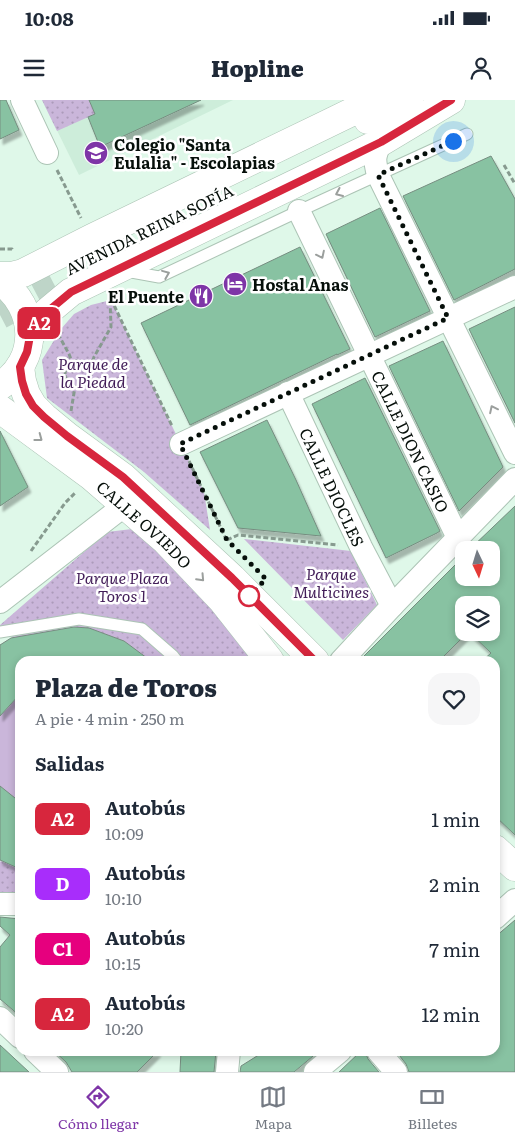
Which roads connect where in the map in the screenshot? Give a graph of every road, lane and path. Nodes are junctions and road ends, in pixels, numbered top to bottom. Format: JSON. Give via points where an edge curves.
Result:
{"nodes":[{"id":1,"x":22,"y":100,"type":"edge"},
{"id":2,"x":383,"y":100,"type":"edge"},
{"id":3,"x":409,"y":100,"type":"edge"},
{"id":4,"x":440,"y":100,"type":"edge"},
{"id":5,"x":451,"y":100,"type":"edge"},
{"id":6,"x":467,"y":134,"type":"dead end"},
{"id":7,"x":381,"y":142,"type":"junction"},
{"id":8,"x":47,"y":153,"type":"joint"},
{"id":9,"x":504,"y":164,"type":"dead end"},
{"id":10,"x":378,"y":175,"type":"junction"},
{"id":11,"x":515,"y":184,"type":"edge"},
{"id":12,"x":300,"y":211,"type":"junction"},
{"id":13,"x":92,"y":238,"type":"junction"},
{"id":14,"x":118,"y":269,"type":"junction"},
{"id":15,"x":0,"y":276,"type":"edge"},
{"id":16,"x":0,"y":280,"type":"edge"},
{"id":17,"x":515,"y":287,"type":"edge"},
{"id":18,"x":448,"y":318,"type":"junction"},
{"id":19,"x":30,"y":336,"type":"junction"},
{"id":20,"x":63,"y":343,"type":"dead end"},
{"id":21,"x":369,"y":356,"type":"junction"},
{"id":22,"x":72,"y":362,"type":"junction"},
{"id":23,"x":20,"y":367,"type":"junction"},
{"id":24,"x":90,"y":368,"type":"junction"},
{"id":25,"x":0,"y":386,"type":"edge"},
{"id":26,"x":288,"y":393,"type":"junction"},
{"id":27,"x":0,"y":409,"type":"edge"},
{"id":28,"x":180,"y":444,"type":"junction"},
{"id":29,"x":515,"y":453,"type":"edge"},
{"id":30,"x":91,"y":476,"type":"junction"},
{"id":31,"x":515,"y":479,"type":"edge"},
{"id":32,"x":125,"y":505,"type":"junction"},
{"id":33,"x":458,"y":538,"type":"junction"},
{"id":34,"x":227,"y":540,"type":"junction"},
{"id":35,"x":234,"y":547,"type":"dead end"},
{"id":36,"x":361,"y":547,"type":"junction"},
{"id":37,"x":27,"y":556,"type":"dead end"},
{"id":38,"x":0,"y":602,"type":"edge"},
{"id":39,"x":392,"y":606,"type":"junction"},
{"id":40,"x":0,"y":632,"type":"edge"},
{"id":41,"x":173,"y":656,"type":"edge"},
{"id":42,"x":266,"y":656,"type":"edge"},
{"id":43,"x":310,"y":656,"type":"edge"},
{"id":44,"x":346,"y":656,"type":"edge"},
{"id":45,"x":500,"y":854,"type":"edge"},
{"id":46,"x":515,"y":868,"type":"edge"},
{"id":47,"x":515,"y":900,"type":"edge"},
{"id":48,"x":0,"y":904,"type":"edge"},
{"id":49,"x":15,"y":904,"type":"edge"},
{"id":50,"x":500,"y":914,"type":"edge"},
{"id":51,"x":0,"y":1018,"type":"edge"},
{"id":52,"x":15,"y":1032,"type":"edge"},
{"id":53,"x":40,"y":1056,"type":"edge"},
{"id":54,"x":229,"y":1056,"type":"edge"},
{"id":55,"x":334,"y":1056,"type":"edge"},
{"id":56,"x":382,"y":1056,"type":"edge"},
{"id":57,"x":57,"y":1072,"type":"edge"},
{"id":58,"x":227,"y":1072,"type":"edge"},
{"id":59,"x":314,"y":1072,"type":"edge"},
{"id":60,"x":396,"y":1072,"type":"edge"}],
"edges":[{"from":1,"to":8,"type":"street"},
{"from":2,"to":13,"type":"main road"},
{"from":3,"to":4,"type":"main road","name":"AVENIDA REINA SOFÍA","via":[[53,282]]},
{"from":5,"to":7,"type":"main road"},
{"from":6,"to":10,"type":"lane"},
{"from":7,"to":10,"type":"street","via":[[375,154]]},
{"from":7,"to":14,"type":"main road"},
{"from":8,"to":13,"type":"path"},
{"from":9,"to":11,"type":"path"},
{"from":10,"to":12,"type":"lane","one_way":true},
{"from":10,"to":18,"type":"street"},
{"from":14,"to":12,"type":"lane","one_way":true,"via":[[160,277]]},
{"from":12,"to":21,"type":"street","name":"CALLE DION CASIO","one_way":true},
{"from":13,"to":15,"type":"main road","via":[[23,273]]},
{"from":14,"to":19,"type":"main road","via":[[71,292],[47,312]]},
{"from":16,"to":19,"type":"main road","via":[[21,301],[28,318]]},
{"from":17,"to":18,"type":"street"},
{"from":18,"to":21,"type":"street"},
{"from":29,"to":18,"type":"street","one_way":true},
{"from":19,"to":23,"type":"main road"},
{"from":20,"to":22,"type":"path"},
{"from":21,"to":26,"type":"street"},
{"from":21,"to":33,"type":"street","name":"CALLE DION CASIO"},
{"from":22,"to":24,"type":"path","via":[[81,361]]},
{"from":22,"to":24,"type":"path","via":[[65,373],[67,382],[75,387],[88,382]]},
{"from":23,"to":25,"type":"main road"},
{"from":23,"to":43,"type":"main road","name":"CALLE OVIEDO","via":[[26,394],[44,417],[123,477]]},
{"from":24,"to":28,"type":"path","via":[[111,327],[110,297]]},
{"from":26,"to":28,"type":"street"},
{"from":26,"to":36,"type":"street","name":"CALLE DIOCLES"},
{"from":27,"to":30,"type":"main road","name":"CALLE OVIEDO","one_way":true},
{"from":28,"to":34,"type":"path"},
{"from":30,"to":32,"type":"main road","name":"CALLE OVIEDO"},
{"from":30,"to":37,"type":"path","via":[[65,503]]},
{"from":31,"to":33,"type":"street"},
{"from":32,"to":38,"type":"street"},
{"from":32,"to":42,"type":"main road","name":"CALLE OVIEDO","one_way":true,"via":[[166,540],[222,600]]},
{"from":33,"to":39,"type":"street"},
{"from":34,"to":35,"type":"path"},
{"from":34,"to":36,"type":"path","via":[[238,535]]},
{"from":36,"to":39,"type":"street","name":"CALLE DIOCLES"},
{"from":39,"to":44,"type":"street"},
{"from":40,"to":41,"type":"lane","via":[[79,619],[142,629]]},
{"from":45,"to":46,"type":"main road"},
{"from":47,"to":50,"type":"street"},
{"from":48,"to":49,"type":"street"},
{"from":51,"to":52,"type":"street"},
{"from":53,"to":57,"type":"street"},
{"from":54,"to":58,"type":"street"},
{"from":55,"to":59,"type":"street"},
{"from":56,"to":60,"type":"street"}]}
